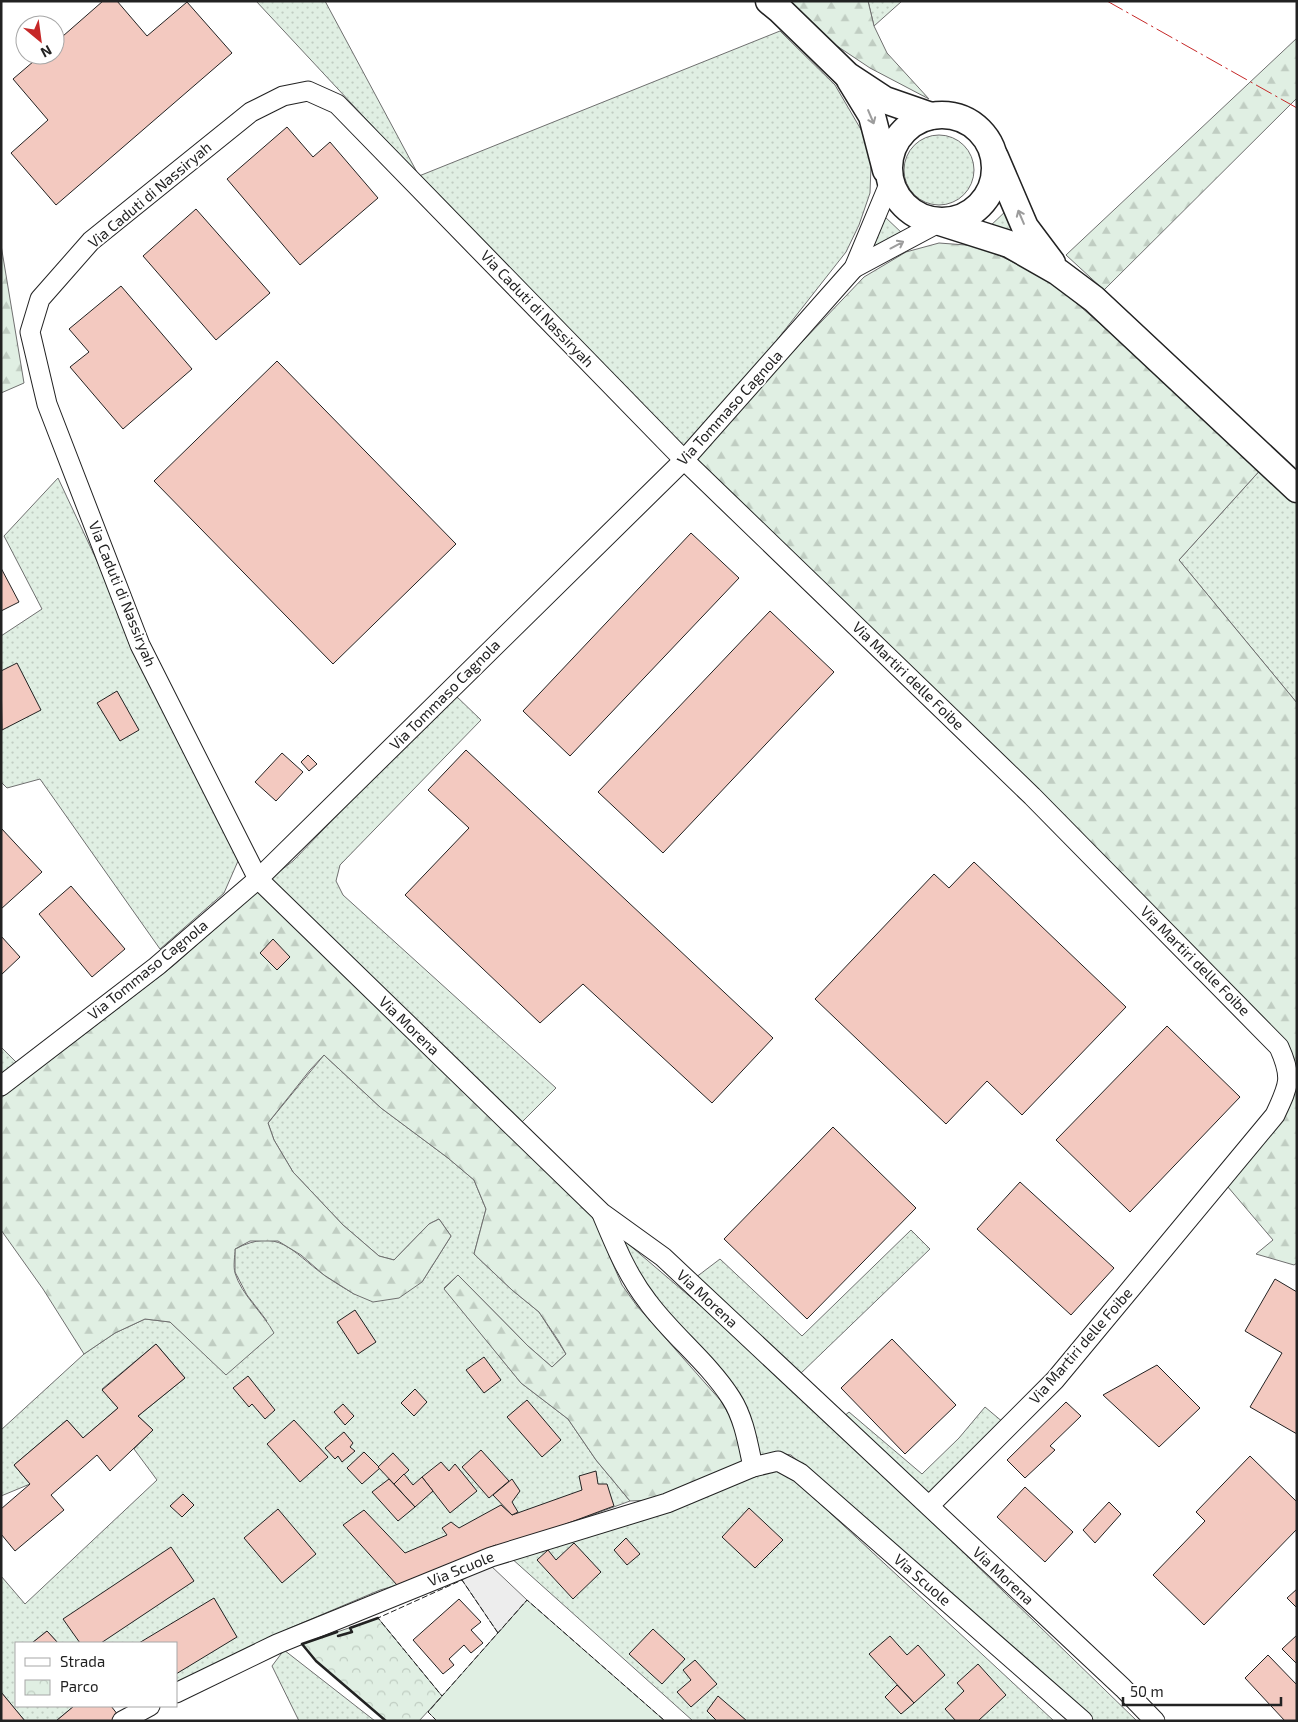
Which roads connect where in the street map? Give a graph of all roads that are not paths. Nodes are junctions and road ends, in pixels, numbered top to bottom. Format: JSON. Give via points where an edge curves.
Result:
{"nodes":[{"id":1,"x":769,"y":1,"type":"edge"},
{"id":2,"x":847,"y":75,"type":"junction"},
{"id":3,"x":931,"y":116,"type":"junction"},
{"id":4,"x":993,"y":152,"type":"junction"},
{"id":5,"x":890,"y":182,"type":"junction"},
{"id":6,"x":940,"y":222,"type":"junction"},
{"id":7,"x":854,"y":268,"type":"junction"},
{"id":8,"x":1058,"y":272,"type":"junction"},
{"id":9,"x":684,"y":460,"type":"junction"},
{"id":10,"x":1297,"y":489,"type":"edge"},
{"id":11,"x":258,"y":879,"type":"junction"},
{"id":12,"x":1,"y":1086,"type":"edge"},
{"id":13,"x":602,"y":1213,"type":"junction"},
{"id":14,"x":753,"y":1467,"type":"junction"},
{"id":15,"x":929,"y":1506,"type":"junction"},
{"id":16,"x":178,"y":1692,"type":"edge"},
{"id":17,"x":148,"y":1707,"type":"edge"},
{"id":18,"x":122,"y":1721,"type":"edge"},
{"id":19,"x":1083,"y":1721,"type":"edge"},
{"id":20,"x":1155,"y":1721,"type":"edge"}],
"edges":[{"from":1,"to":2,"type":"main road"},
{"from":2,"to":3,"type":"main road","via":[[885,100]]},
{"from":2,"to":5,"type":"main road","one_way":true,"via":[[872,116]]},
{"from":3,"to":4,"type":"main road","via":[[956,117],[976,127],[986,137]]},
{"from":3,"to":5,"type":"main road","via":[[910,124],[897,138],[888,168]]},
{"from":4,"to":6,"type":"main road","via":[[995,174],[988,196],[970,214]]},
{"from":8,"to":4,"type":"main road","one_way":true,"via":[[1025,227]]},
{"from":5,"to":6,"type":"main road","via":[[899,201],[914,215]]},
{"from":5,"to":7,"type":"street","name":"Via Tommaso Cagnola"},
{"from":7,"to":6,"type":"street","name":"Via Tommaso Cagnola","one_way":true},
{"from":6,"to":8,"type":"main road","via":[[1009,244]]},
{"from":7,"to":9,"type":"street","name":"Via Tommaso Cagnola"},
{"from":8,"to":10,"type":"main road","via":[[1094,299]]},
{"from":9,"to":11,"type":"street","name":"Via Tommaso Cagnola"},
{"from":9,"to":11,"type":"street","name":"Via Caduti di Nassiryah","via":[[337,104],[308,91],[283,96],[251,112],[91,241],[40,299],[30,332],[48,404],[140,645]]},
{"from":9,"to":15,"type":"street","name":"Via Martiri delle Foibe","via":[[1032,796],[1279,1047],[1289,1076],[1286,1092],[1275,1115],[1055,1380]]},
{"from":11,"to":12,"type":"street","name":"Via Tommaso Cagnola","via":[[157,966]]},
{"from":11,"to":13,"type":"street","name":"Via Morena"},
{"from":13,"to":14,"type":"street","via":[[627,1272],[648,1303],[732,1398],[744,1425]]},
{"from":13,"to":15,"type":"street","name":"Via Morena","via":[[663,1257]]},
{"from":14,"to":16,"type":"street","name":"Via Scuole","via":[[667,1503],[490,1557],[277,1644]]},
{"from":14,"to":19,"type":"street","name":"Via Scuole","via":[[778,1461],[800,1473]]},
{"from":15,"to":20,"type":"street","name":"Via Morena"},
{"from":17,"to":18,"type":"street"}]}
